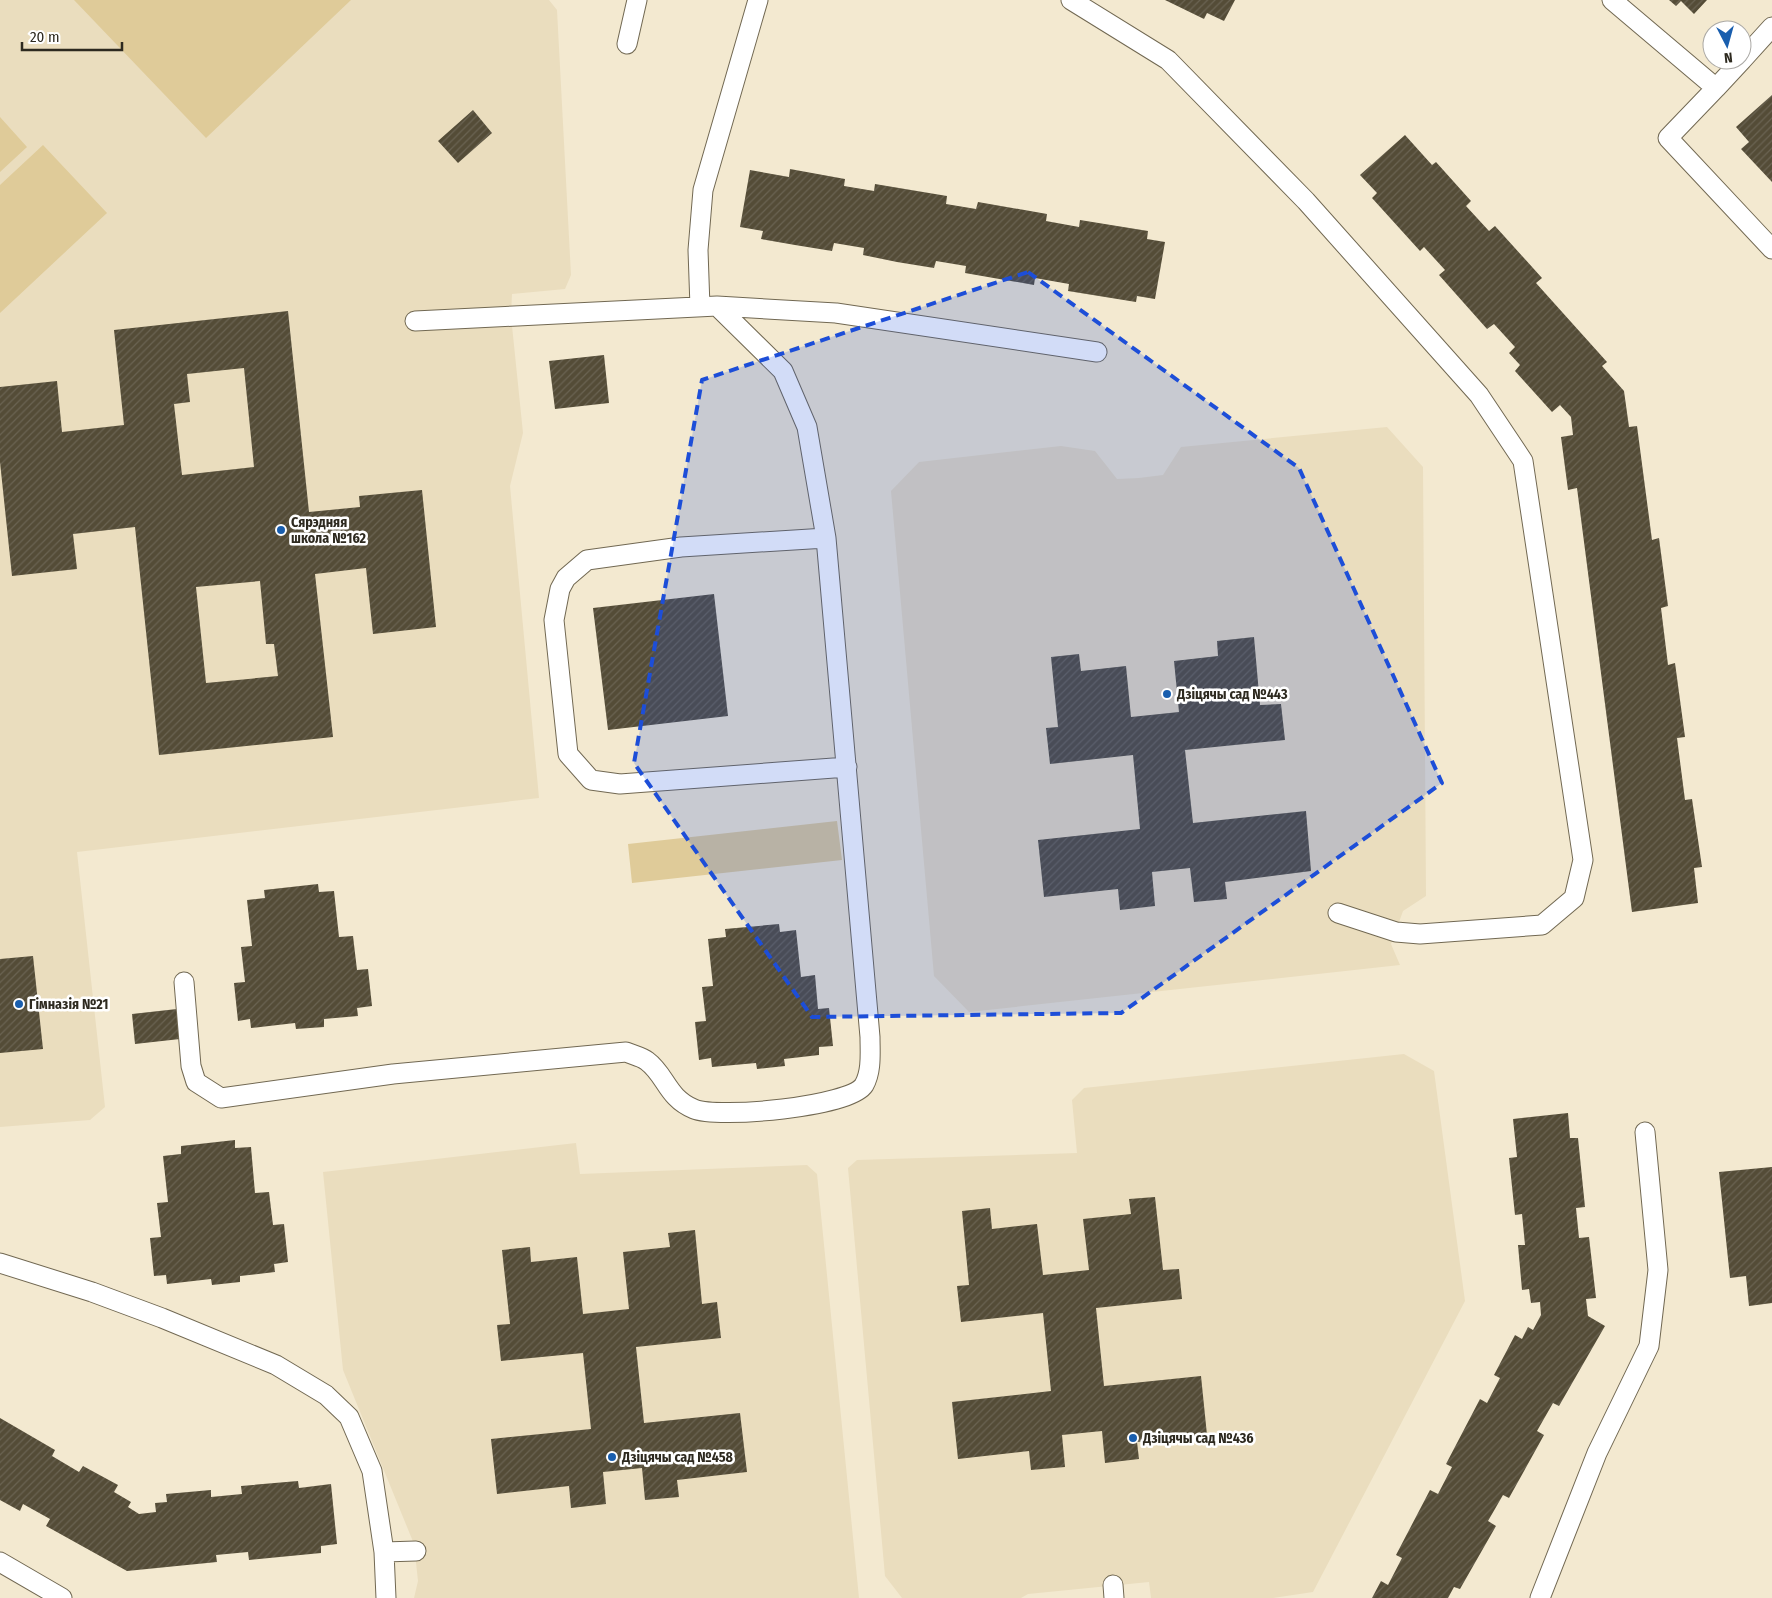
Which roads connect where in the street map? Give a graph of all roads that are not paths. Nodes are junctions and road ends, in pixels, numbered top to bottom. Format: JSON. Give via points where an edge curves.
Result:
{"nodes":[{"id":1,"x":638,"y":0,"type":"edge"},
{"id":2,"x":758,"y":0,"type":"edge"},
{"id":3,"x":1071,"y":0,"type":"edge"},
{"id":4,"x":1612,"y":0,"type":"edge"},
{"id":5,"x":1772,"y":27,"type":"edge"},
{"id":6,"x":627,"y":44,"type":"dead end"},
{"id":7,"x":1752,"y":49,"type":"edge"},
{"id":8,"x":1733,"y":70,"type":"edge"},
{"id":9,"x":1716,"y":88,"type":"junction"},
{"id":10,"x":1772,"y":249,"type":"edge"},
{"id":11,"x":709,"y":306,"type":"junction"},
{"id":12,"x":415,"y":321,"type":"dead end"},
{"id":13,"x":1097,"y":352,"type":"dead end"},
{"id":14,"x":826,"y":538,"type":"junction"},
{"id":15,"x":847,"y":767,"type":"junction"},
{"id":16,"x":1338,"y":914,"type":"dead end"},
{"id":17,"x":184,"y":982,"type":"dead end"},
{"id":18,"x":1645,"y":1132,"type":"dead end"},
{"id":19,"x":0,"y":1263,"type":"edge"},
{"id":20,"x":416,"y":1551,"type":"dead end"},
{"id":21,"x":384,"y":1552,"type":"junction"},
{"id":22,"x":0,"y":1562,"type":"edge"},
{"id":23,"x":380,"y":1597,"type":"edge"},
{"id":24,"x":62,"y":1598,"type":"edge"},
{"id":25,"x":1540,"y":1598,"type":"edge"}],
"edges":[{"from":1,"to":6,"type":"lane"},
{"from":2,"to":11,"type":"lane","via":[[703,190],[698,250]]},
{"from":3,"to":16,"type":"lane","via":[[1168,60],[1306,201],[1478,395],[1523,461],[1583,860],[1574,898],[1542,925],[1420,934],[1396,932]]},
{"from":4,"to":9,"type":"lane"},
{"from":5,"to":7,"type":"lane"},
{"from":8,"to":9,"type":"lane"},
{"from":9,"to":10,"type":"lane","via":[[1668,138]]},
{"from":11,"to":12,"type":"lane"},
{"from":11,"to":13,"type":"lane","via":[[836,313]]},
{"from":11,"to":14,"type":"lane","via":[[783,372],[807,427]]},
{"from":14,"to":15,"type":"lane"},
{"from":14,"to":15,"type":"lane","via":[[681,547],[587,560],[566,578],[560,589],[554,620],[568,754],[591,780],[620,784]]},
{"from":15,"to":17,"type":"lane","via":[[870,1037],[870,1067],[863,1086],[848,1097],[815,1105],[726,1114],[695,1109],[673,1095],[647,1060],[626,1052],[393,1074],[221,1098],[196,1082],[191,1066]]},
{"from":18,"to":25,"type":"lane","via":[[1658,1270],[1649,1346],[1597,1454]]},
{"from":19,"to":21,"type":"lane","via":[[170,1321],[276,1365],[326,1395],[349,1417],[372,1471]]},
{"from":20,"to":21,"type":"lane"},
{"from":21,"to":23,"type":"lane"},
{"from":22,"to":24,"type":"lane"}]}
